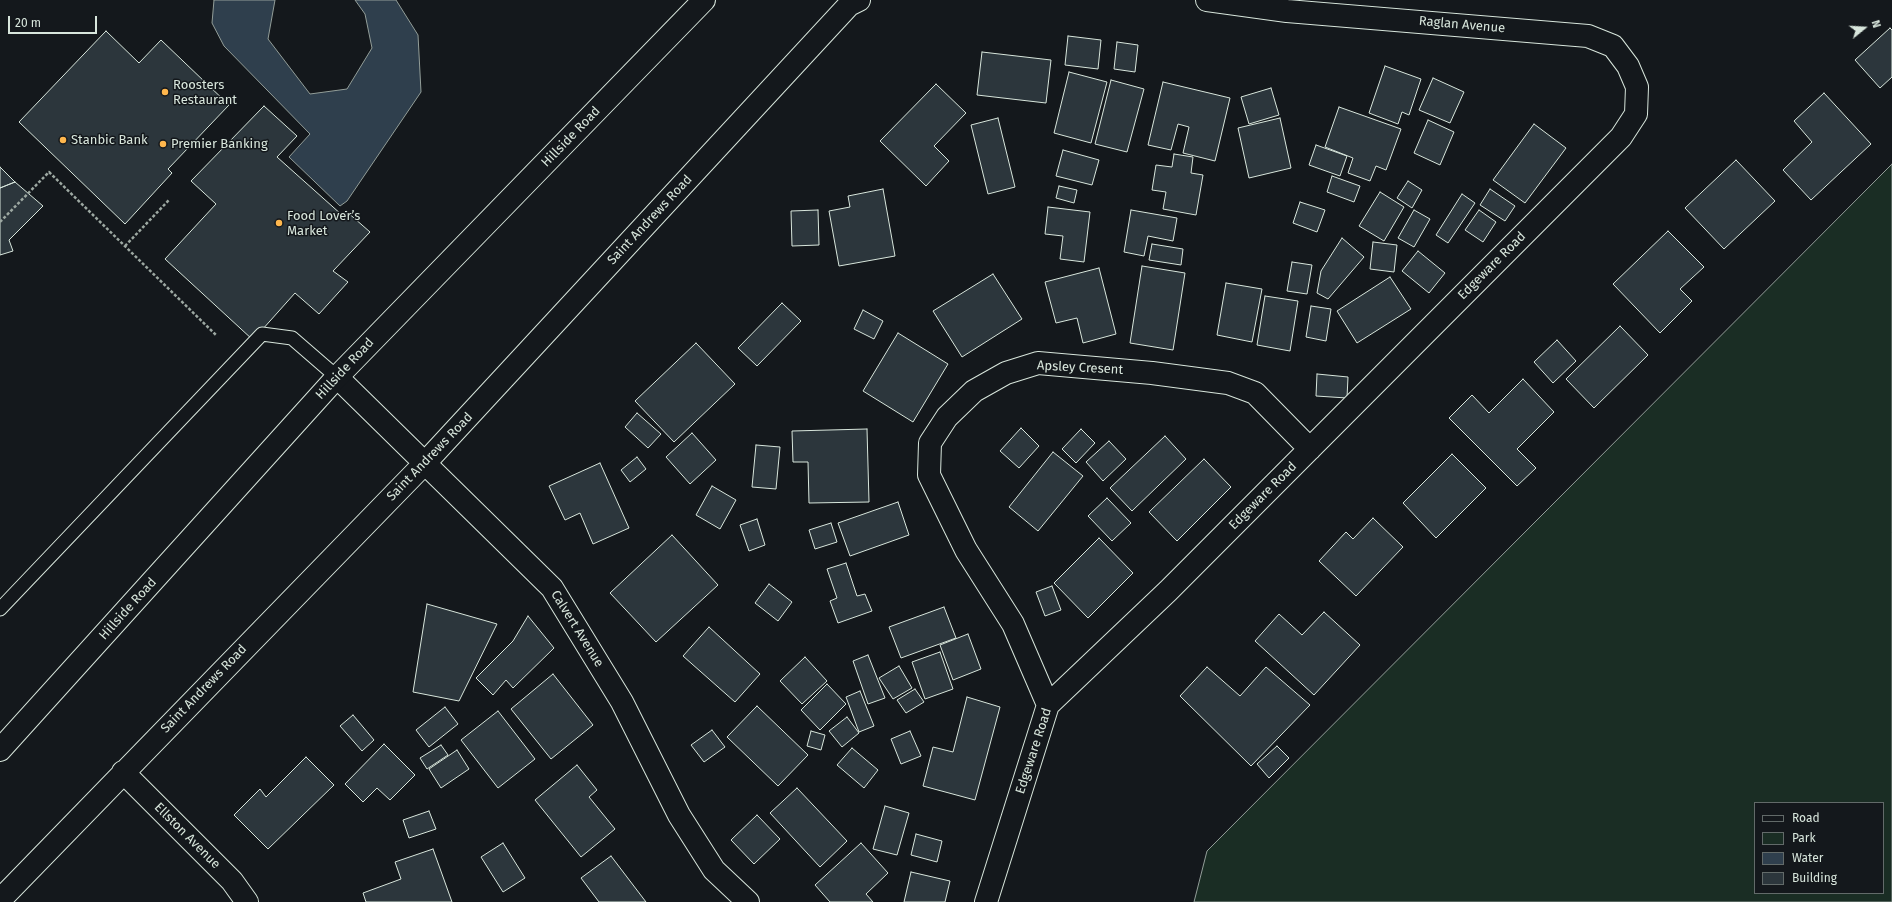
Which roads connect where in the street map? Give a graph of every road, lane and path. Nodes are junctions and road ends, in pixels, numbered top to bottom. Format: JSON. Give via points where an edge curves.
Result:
{"nodes":[{"id":1,"x":704,"y":0,"type":"edge"},
{"id":2,"x":1207,"y":0,"type":"edge"},
{"id":3,"x":854,"y":2,"type":"edge"},
{"id":4,"x":1621,"y":137,"type":"joint"},
{"id":5,"x":169,"y":200,"type":"dead end"},
{"id":6,"x":0,"y":222,"type":"edge"},
{"id":7,"x":125,"y":246,"type":"junction"},
{"id":8,"x":216,"y":336,"type":"dead end"},
{"id":9,"x":337,"y":377,"type":"junction"},
{"id":10,"x":1310,"y":449,"type":"junction"},
{"id":11,"x":426,"y":463,"type":"junction"},
{"id":12,"x":0,"y":609,"type":"edge"},
{"id":13,"x":1048,"y":705,"type":"junction"},
{"id":14,"x":0,"y":750,"type":"edge"},
{"id":15,"x":123,"y":772,"type":"junction"},
{"id":16,"x":0,"y":900,"type":"edge"},
{"id":17,"x":247,"y":902,"type":"edge"},
{"id":18,"x":748,"y":902,"type":"edge"},
{"id":19,"x":986,"y":902,"type":"edge"}],
"edges":[{"from":1,"to":9,"type":"street","name":"Hillside Road"},
{"from":2,"to":4,"type":"street","name":"Raglan Avenue","via":[[1287,10],[1588,36],[1613,46],[1628,66],[1637,87],[1636,114]]},
{"from":3,"to":11,"type":"street","name":"Saint Andrews Road"},
{"from":4,"to":10,"type":"street","name":"Edgeware Road"},
{"from":5,"to":7,"type":"path"},
{"from":6,"to":7,"type":"path","via":[[49,172]]},
{"from":7,"to":8,"type":"path"},
{"from":9,"to":11,"type":"street","name":"Calvert Avenue"},
{"from":9,"to":12,"type":"lane","via":[[292,338],[262,334]]},
{"from":9,"to":14,"type":"street","name":"Hillside Road"},
{"from":10,"to":13,"type":"street","name":"Edgeware Road","via":[[1168,591]]},
{"from":10,"to":13,"type":"street","name":"Apsley Cresent","via":[[1255,393],[1228,382],[1129,371],[1038,363],[1006,373],[974,391],[947,417],[930,443],[929,475],[966,550],[1013,624]]},
{"from":11,"to":15,"type":"street","name":"Saint Andrews Road"},
{"from":11,"to":18,"type":"street","name":"Calvert Avenue","via":[[552,588],[622,702],[679,815],[714,870]]},
{"from":13,"to":19,"type":"street","name":"Edgeware Road"},
{"from":15,"to":16,"type":"street","name":"Saint Andrews Road"},
{"from":15,"to":17,"type":"street","name":"Ellston Avenue","via":[[232,881]]}]}
